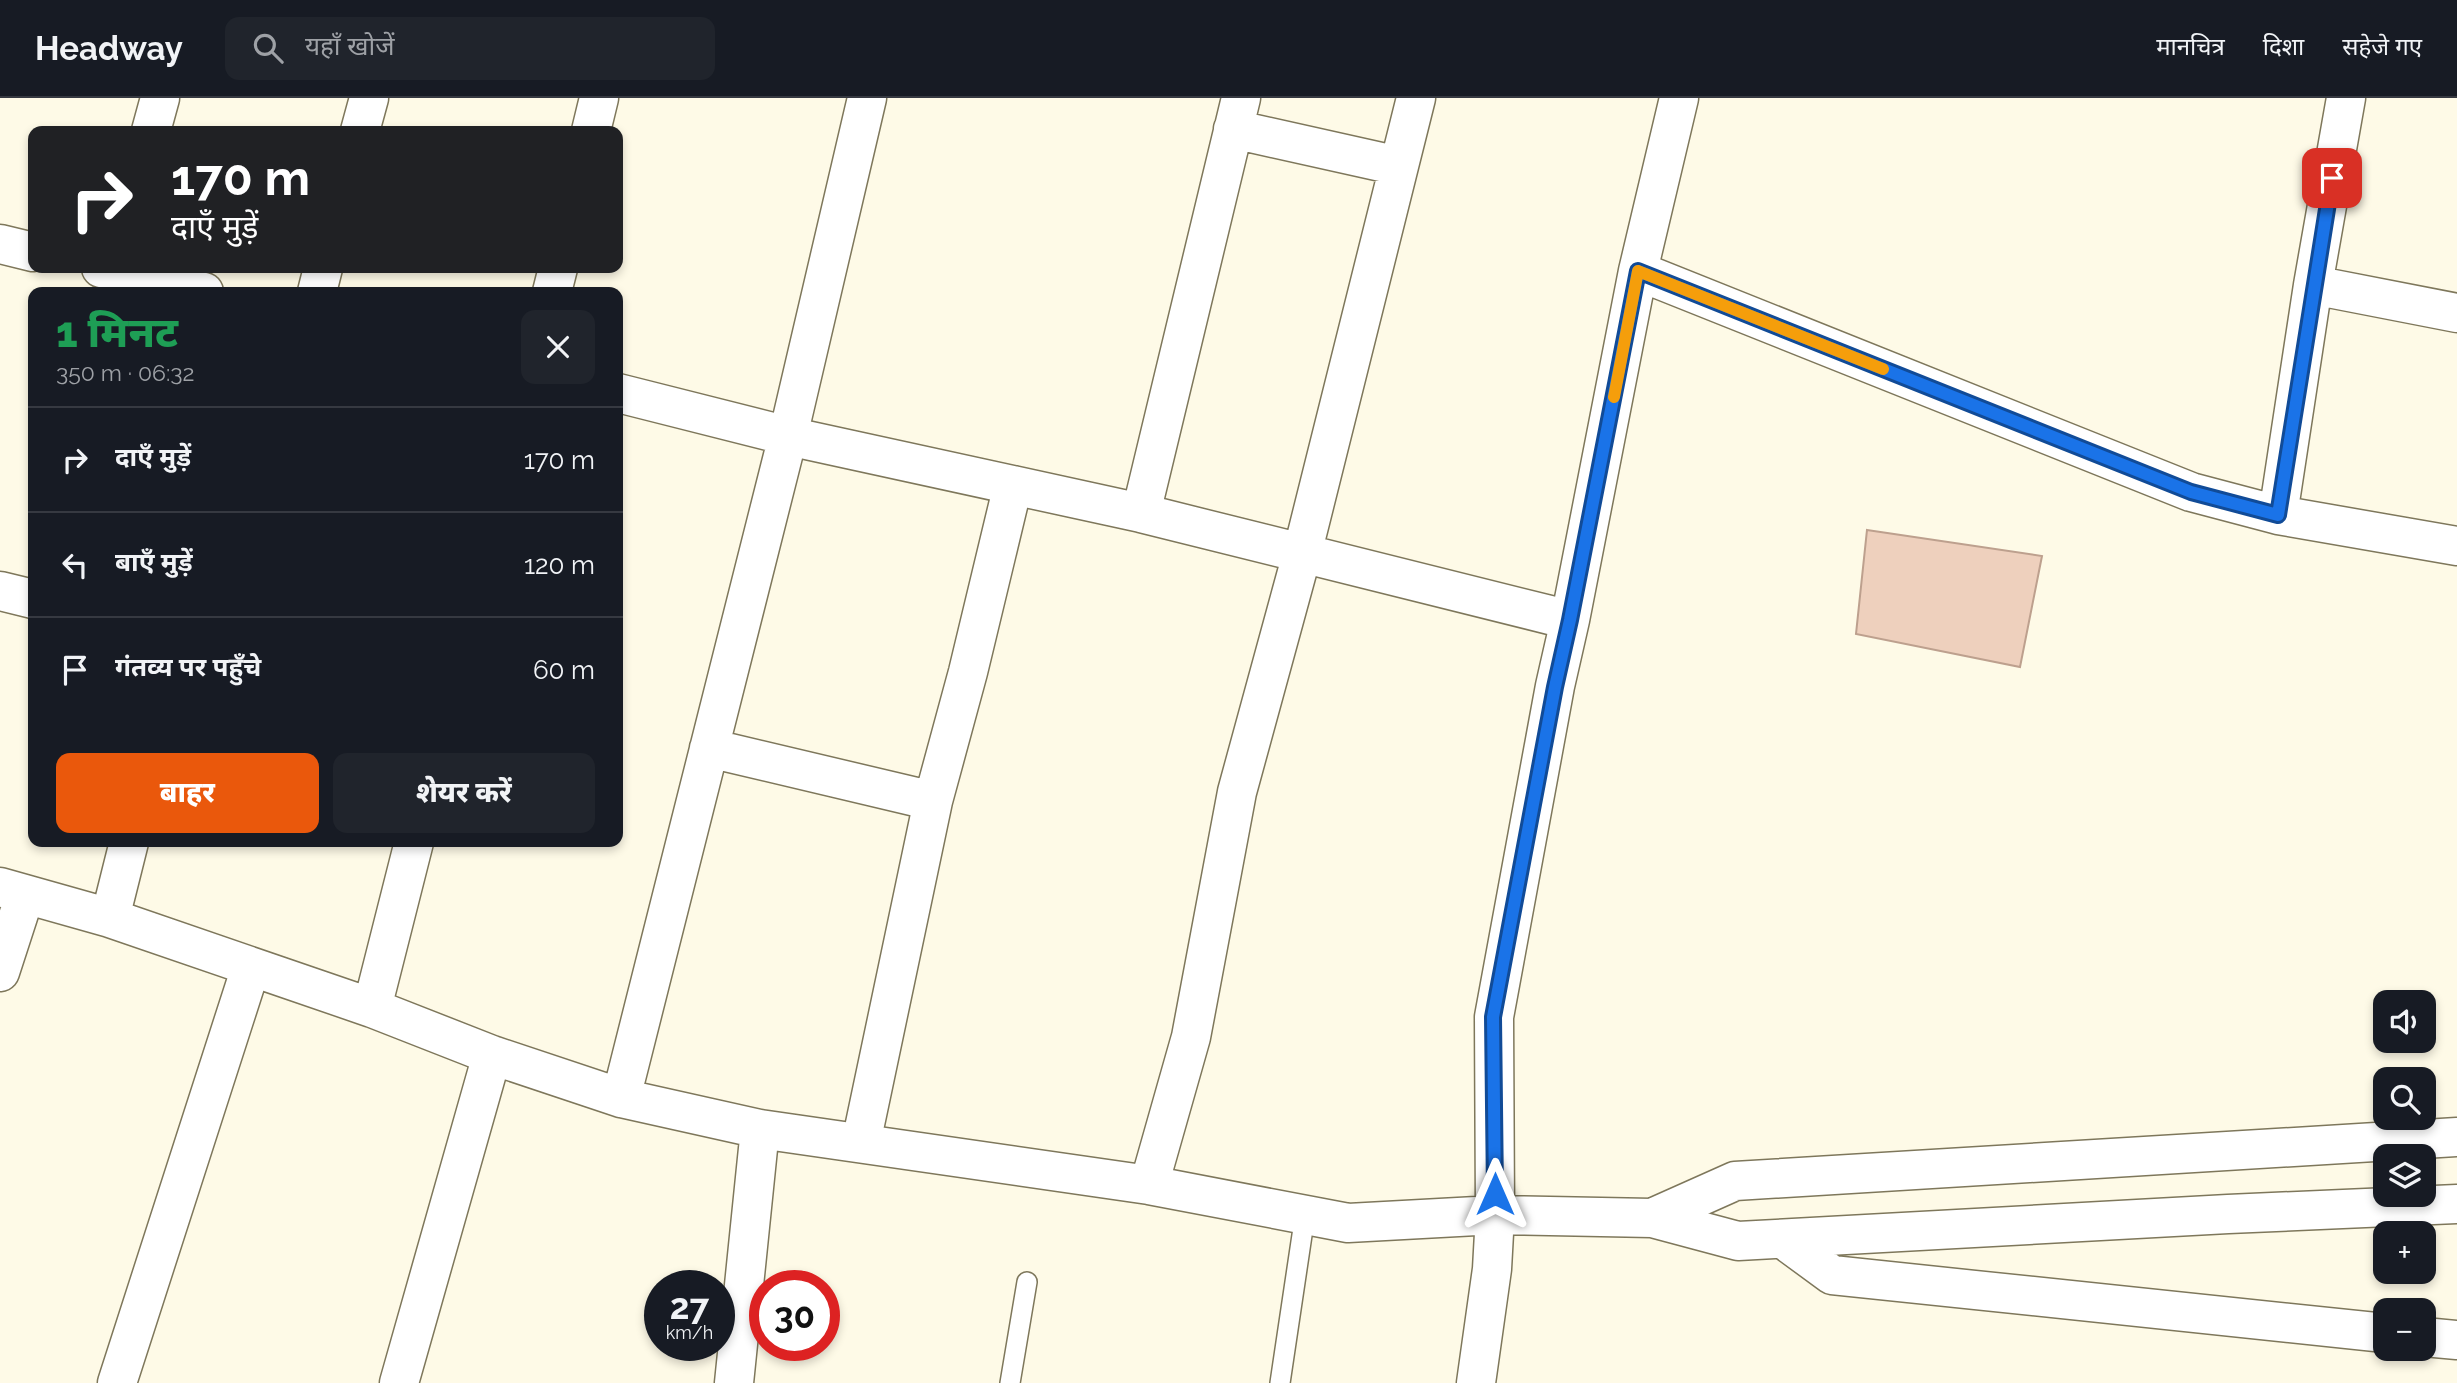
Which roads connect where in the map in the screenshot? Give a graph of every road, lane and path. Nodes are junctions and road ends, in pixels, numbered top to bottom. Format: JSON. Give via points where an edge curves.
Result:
{"nodes":[{"id":1,"x":160,"y":98,"type":"edge"},
{"id":2,"x":369,"y":98,"type":"edge"},
{"id":3,"x":599,"y":98,"type":"edge"},
{"id":4,"x":867,"y":98,"type":"edge"},
{"id":5,"x":1416,"y":98,"type":"edge"},
{"id":6,"x":1679,"y":98,"type":"edge"},
{"id":7,"x":2346,"y":98,"type":"edge"},
{"id":8,"x":1237,"y":114,"type":"edge"},
{"id":9,"x":152,"y":126,"type":"edge"},
{"id":10,"x":361,"y":126,"type":"edge"},
{"id":11,"x":592,"y":126,"type":"edge"},
{"id":12,"x":1399,"y":166,"type":"junction"},
{"id":13,"x":0,"y":244,"type":"edge"},
{"id":14,"x":28,"y":251,"type":"edge"},
{"id":15,"x":1638,"y":271,"type":"junction"},
{"id":16,"x":126,"y":273,"type":"edge"},
{"id":17,"x":2314,"y":285,"type":"junction"},
{"id":18,"x":184,"y":287,"type":"edge"},
{"id":19,"x":2457,"y":313,"type":"edge"},
{"id":20,"x":623,"y":394,"type":"edge"},
{"id":21,"x":788,"y":436,"type":"junction"},
{"id":22,"x":1013,"y":485,"type":"junction"},
{"id":23,"x":1142,"y":513,"type":"junction"},
{"id":24,"x":2278,"y":515,"type":"junction"},
{"id":25,"x":2457,"y":546,"type":"edge"},
{"id":26,"x":1302,"y":554,"type":"junction"},
{"id":27,"x":0,"y":592,"type":"edge"},
{"id":28,"x":28,"y":598,"type":"edge"},
{"id":29,"x":1570,"y":620,"type":"junction"},
{"id":30,"x":709,"y":748,"type":"junction"},
{"id":31,"x":933,"y":801,"type":"junction"},
{"id":32,"x":128,"y":847,"type":"edge"},
{"id":33,"x":413,"y":847,"type":"edge"},
{"id":34,"x":13,"y":891,"type":"edge"},
{"id":35,"x":110,"y":918,"type":"junction"},
{"id":36,"x":251,"y":967,"type":"junction"},
{"id":37,"x":0,"y":972,"type":"edge"},
{"id":38,"x":372,"y":1009,"type":"junction"},
{"id":39,"x":492,"y":1055,"type":"junction"},
{"id":40,"x":621,"y":1098,"type":"junction"},
{"id":41,"x":760,"y":1129,"type":"junction"},
{"id":42,"x":2457,"y":1137,"type":"edge"},
{"id":43,"x":861,"y":1143,"type":"junction"},
{"id":44,"x":1149,"y":1185,"type":"junction"},
{"id":45,"x":2457,"y":1204,"type":"edge"},
{"id":46,"x":1305,"y":1215,"type":"junction"},
{"id":47,"x":1495,"y":1215,"type":"junction"},
{"id":48,"x":1651,"y":1218,"type":"junction"},
{"id":49,"x":1783,"y":1239,"type":"junction"},
{"id":50,"x":1027,"y":1282,"type":"dead end"},
{"id":51,"x":2373,"y":1332,"type":"edge"},
{"id":52,"x":2436,"y":1338,"type":"edge"},
{"id":53,"x":2457,"y":1340,"type":"edge"},
{"id":54,"x":117,"y":1383,"type":"edge"},
{"id":55,"x":399,"y":1383,"type":"edge"},
{"id":56,"x":734,"y":1383,"type":"edge"},
{"id":57,"x":1010,"y":1383,"type":"edge"},
{"id":58,"x":1280,"y":1383,"type":"edge"},
{"id":59,"x":1476,"y":1383,"type":"edge"}],
"edges":[{"from":1,"to":9,"type":"street"},
{"from":2,"to":10,"type":"street"},
{"from":3,"to":11,"type":"street"},
{"from":4,"to":21,"type":"street"},
{"from":5,"to":12,"type":"street"},
{"from":6,"to":15,"type":"street"},
{"from":7,"to":17,"type":"street"},
{"from":8,"to":12,"type":"street"},
{"from":8,"to":23,"type":"street"},
{"from":12,"to":26,"type":"street"},
{"from":13,"to":14,"type":"street"},
{"from":15,"to":24,"type":"street","via":[[2191,492]]},
{"from":15,"to":29,"type":"street"},
{"from":16,"to":18,"type":"street"},
{"from":17,"to":19,"type":"street"},
{"from":17,"to":24,"type":"street"},
{"from":20,"to":21,"type":"street"},
{"from":21,"to":22,"type":"street"},
{"from":21,"to":30,"type":"street"},
{"from":22,"to":23,"type":"street"},
{"from":22,"to":31,"type":"street"},
{"from":23,"to":26,"type":"street"},
{"from":24,"to":25,"type":"street"},
{"from":26,"to":29,"type":"street"},
{"from":26,"to":44,"type":"street","via":[[1237,792],[1191,1037]]},
{"from":27,"to":28,"type":"street"},
{"from":29,"to":47,"type":"street","via":[[1493,1017]]},
{"from":30,"to":31,"type":"street"},
{"from":30,"to":40,"type":"street"},
{"from":31,"to":43,"type":"street"},
{"from":32,"to":35,"type":"street"},
{"from":33,"to":38,"type":"street"},
{"from":34,"to":35,"type":"street"},
{"from":34,"to":37,"type":"street"},
{"from":35,"to":36,"type":"street"},
{"from":36,"to":38,"type":"street"},
{"from":36,"to":54,"type":"street"},
{"from":38,"to":39,"type":"street"},
{"from":39,"to":40,"type":"street"},
{"from":39,"to":55,"type":"street"},
{"from":40,"to":41,"type":"street"},
{"from":41,"to":43,"type":"street"},
{"from":41,"to":56,"type":"street"},
{"from":42,"to":48,"type":"street","via":[[1735,1181]]},
{"from":43,"to":44,"type":"street"},
{"from":44,"to":46,"type":"street"},
{"from":45,"to":49,"type":"street"},
{"from":46,"to":47,"type":"street","via":[[1348,1223]]},
{"from":46,"to":58,"type":"lane"},
{"from":47,"to":48,"type":"street"},
{"from":47,"to":59,"type":"street"},
{"from":48,"to":49,"type":"street","via":[[1738,1241]]},
{"from":49,"to":51,"type":"street","via":[[1832,1275]]},
{"from":50,"to":57,"type":"lane"},
{"from":52,"to":53,"type":"street"}]}
